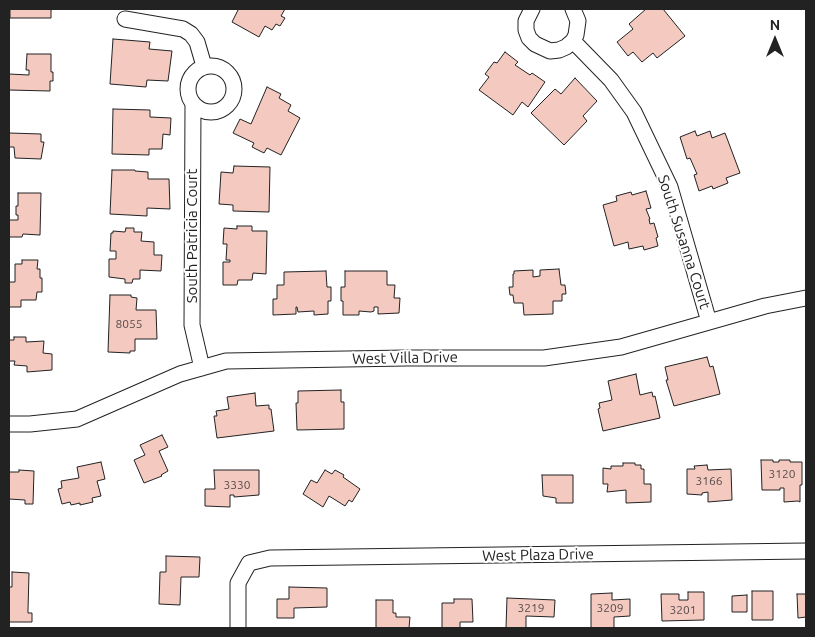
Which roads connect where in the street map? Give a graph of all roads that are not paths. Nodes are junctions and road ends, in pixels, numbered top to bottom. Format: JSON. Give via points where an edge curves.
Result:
{"nodes":[{"id":1,"x":532,"y":9,"type":"edge"},
{"id":2,"x":573,"y":9,"type":"edge"},
{"id":3,"x":126,"y":19,"type":"dead end"},
{"id":4,"x":573,"y":41,"type":"junction"},
{"id":5,"x":204,"y":66,"type":"junction"},
{"id":6,"x":193,"y":104,"type":"junction"},
{"id":7,"x":806,"y":298,"type":"edge"},
{"id":8,"x":709,"y":322,"type":"junction"},
{"id":9,"x":202,"y":368,"type":"junction"},
{"id":10,"x":9,"y":424,"type":"edge"},
{"id":11,"x":806,"y":551,"type":"edge"},
{"id":12,"x":238,"y":628,"type":"edge"}],
"edges":[{"from":1,"to":4,"type":"street","via":[[526,30],[534,44],[550,51],[566,47]]},
{"from":2,"to":4,"type":"street","via":[[578,28]]},
{"from":3,"to":5,"type":"street","via":[[183,29],[192,34]]},
{"from":4,"to":8,"type":"street","name":"South Susanna Court","via":[[611,80],[634,112],[670,187]]},
{"from":5,"to":6,"type":"street","name":"South Patricia Court","via":[[192,75],[189,82],[189,97]]},
{"from":5,"to":6,"type":"street","via":[[219,67],[231,77],[232,99],[214,112],[206,112]]},
{"from":6,"to":9,"type":"street","name":"South Patricia Court","via":[[192,325]]},
{"from":7,"to":8,"type":"street","name":"West Villa Drive"},
{"from":8,"to":9,"type":"street","name":"West Villa Drive","via":[[621,347],[544,358],[226,361]]},
{"from":9,"to":10,"type":"street","name":"West Villa Drive","via":[[180,374],[77,419]]},
{"from":11,"to":12,"type":"street","name":"West Plaza Drive","via":[[270,558],[249,563],[238,583]]}]}
